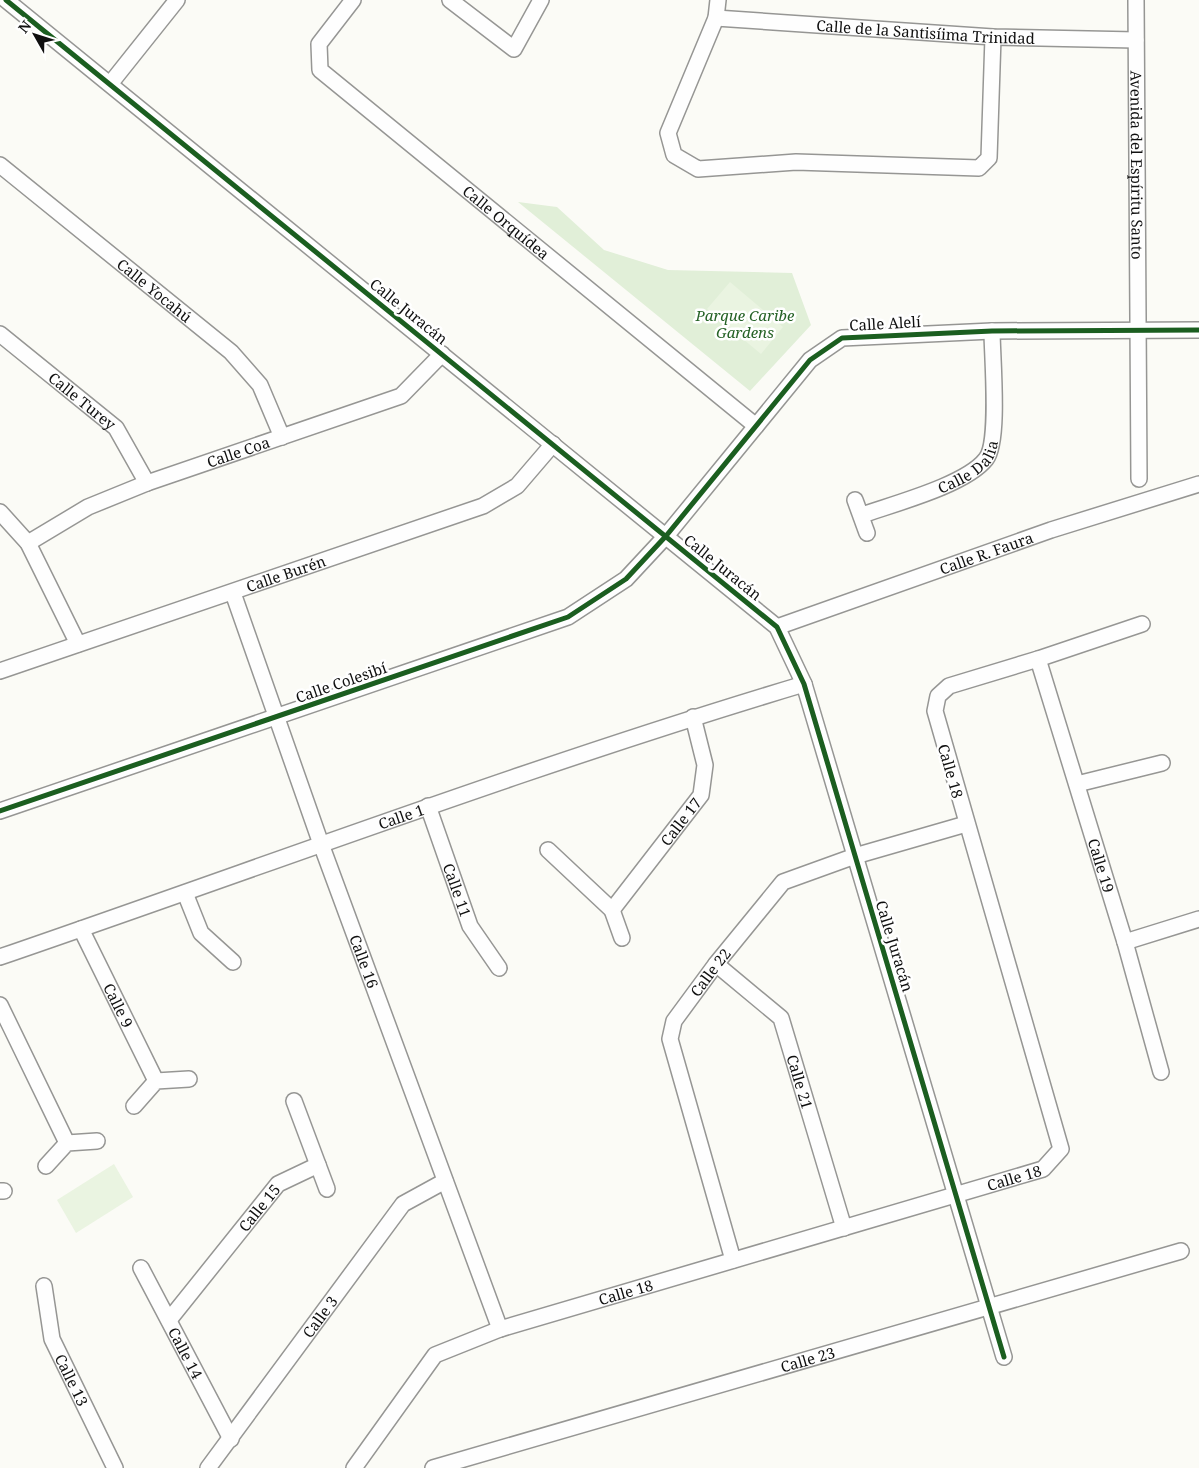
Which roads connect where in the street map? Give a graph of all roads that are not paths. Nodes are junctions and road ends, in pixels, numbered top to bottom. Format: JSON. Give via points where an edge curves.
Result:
{"nodes":[{"id":1,"x":6,"y":0,"type":"edge"},
{"id":2,"x":177,"y":0,"type":"edge"},
{"id":3,"x":354,"y":0,"type":"edge"},
{"id":4,"x":450,"y":0,"type":"edge"},
{"id":5,"x":541,"y":0,"type":"edge"},
{"id":6,"x":718,"y":0,"type":"edge"},
{"id":7,"x":1136,"y":0,"type":"edge"},
{"id":8,"x":716,"y":18,"type":"junction"},
{"id":9,"x":993,"y":37,"type":"junction"},
{"id":10,"x":1136,"y":40,"type":"junction"},
{"id":11,"x":110,"y":84,"type":"junction"},
{"id":12,"x":0,"y":166,"type":"edge"},
{"id":13,"x":992,"y":330,"type":"junction"},
{"id":14,"x":1137,"y":330,"type":"junction"},
{"id":15,"x":1199,"y":330,"type":"edge"},
{"id":16,"x":0,"y":334,"type":"edge"},
{"id":17,"x":442,"y":354,"type":"junction"},
{"id":18,"x":756,"y":426,"type":"junction"},
{"id":19,"x":282,"y":437,"type":"junction"},
{"id":20,"x":553,"y":444,"type":"junction"},
{"id":21,"x":1139,"y":478,"type":"dead end"},
{"id":22,"x":147,"y":483,"type":"junction"},
{"id":23,"x":1199,"y":484,"type":"edge"},
{"id":24,"x":855,"y":500,"type":"dead end"},
{"id":25,"x":0,"y":512,"type":"edge"},
{"id":26,"x":862,"y":516,"type":"junction"},
{"id":27,"x":867,"y":533,"type":"dead end"},
{"id":28,"x":666,"y":536,"type":"junction"},
{"id":29,"x":28,"y":544,"type":"junction"},
{"id":30,"x":233,"y":592,"type":"junction"},
{"id":31,"x":1142,"y":624,"type":"dead end"},
{"id":32,"x":777,"y":627,"type":"junction"},
{"id":33,"x":78,"y":644,"type":"junction"},
{"id":34,"x":1038,"y":659,"type":"junction"},
{"id":35,"x":0,"y":671,"type":"edge"},
{"id":36,"x":804,"y":684,"type":"junction"},
{"id":37,"x":693,"y":717,"type":"junction"},
{"id":38,"x":277,"y":718,"type":"junction"},
{"id":39,"x":1162,"y":763,"type":"dead end"},
{"id":40,"x":1077,"y":784,"type":"junction"},
{"id":41,"x":428,"y":806,"type":"junction"},
{"id":42,"x":0,"y":811,"type":"edge"},
{"id":43,"x":966,"y":824,"type":"junction"},
{"id":44,"x":321,"y":844,"type":"junction"},
{"id":45,"x":548,"y":850,"type":"dead end"},
{"id":46,"x":855,"y":856,"type":"junction"},
{"id":47,"x":185,"y":893,"type":"junction"},
{"id":48,"x":612,"y":910,"type":"junction"},
{"id":49,"x":1199,"y":919,"type":"edge"},
{"id":50,"x":81,"y":929,"type":"junction"},
{"id":51,"x":622,"y":938,"type":"dead end"},
{"id":52,"x":1125,"y":942,"type":"junction"},
{"id":53,"x":0,"y":956,"type":"edge"},
{"id":54,"x":234,"y":962,"type":"dead end"},
{"id":55,"x":716,"y":964,"type":"junction"},
{"id":56,"x":499,"y":968,"type":"dead end"},
{"id":57,"x":0,"y":1005,"type":"edge"},
{"id":58,"x":1161,"y":1072,"type":"dead end"},
{"id":59,"x":190,"y":1079,"type":"dead end"},
{"id":60,"x":156,"y":1081,"type":"junction"},
{"id":61,"x":294,"y":1101,"type":"dead end"},
{"id":62,"x":134,"y":1106,"type":"dead end"},
{"id":63,"x":97,"y":1141,"type":"dead end"},
{"id":64,"x":67,"y":1142,"type":"junction"},
{"id":65,"x":318,"y":1164,"type":"junction"},
{"id":66,"x":46,"y":1166,"type":"dead end"},
{"id":67,"x":445,"y":1181,"type":"junction"},
{"id":68,"x":327,"y":1189,"type":"dead end"},
{"id":69,"x":955,"y":1193,"type":"junction"},
{"id":70,"x":844,"y":1228,"type":"junction"},
{"id":71,"x":1181,"y":1251,"type":"dead end"},
{"id":72,"x":733,"y":1260,"type":"junction"},
{"id":73,"x":141,"y":1268,"type":"dead end"},
{"id":74,"x":44,"y":1286,"type":"dead end"},
{"id":75,"x":989,"y":1308,"type":"junction"},
{"id":76,"x":169,"y":1320,"type":"junction"},
{"id":77,"x":500,"y":1329,"type":"junction"},
{"id":78,"x":1004,"y":1357,"type":"dead end"},
{"id":79,"x":231,"y":1439,"type":"junction"},
{"id":80,"x":357,"y":1467,"type":"edge"},
{"id":81,"x":115,"y":1468,"type":"edge"},
{"id":82,"x":208,"y":1468,"type":"edge"},
{"id":83,"x":433,"y":1468,"type":"edge"}],
"edges":[{"from":1,"to":11,"type":"street","name":"Calle Juracán"},
{"from":2,"to":11,"type":"street"},
{"from":3,"to":18,"type":"street","name":"Calle Orquídea","via":[[319,44],[320,70]]},
{"from":4,"to":5,"type":"street","via":[[514,49]]},
{"from":6,"to":8,"type":"street"},
{"from":7,"to":10,"type":"street","name":"Avenida del Espíritu Santo"},
{"from":8,"to":9,"type":"street","name":"Calle de la Santisíima Trinidad"},
{"from":8,"to":9,"type":"street","via":[[668,134],[674,156],[698,169],[796,162],[979,168],[989,158]]},
{"from":9,"to":10,"type":"street","name":"Calle de la Santisíima Trinidad"},
{"from":10,"to":14,"type":"street","name":"Avenida del Espíritu Santo"},
{"from":11,"to":17,"type":"street","name":"Calle Juracán"},
{"from":12,"to":19,"type":"street","name":"Calle Yocahú","via":[[231,352],[260,385]]},
{"from":13,"to":14,"type":"street","name":"Calle Alelí"},
{"from":13,"to":18,"type":"street","name":"Calle Alelí","via":[[842,338],[810,360]]},
{"from":13,"to":26,"type":"street","name":"Calle Dalia","via":[[994,437],[986,459],[958,480]]},
{"from":14,"to":15,"type":"street","name":"Calle Alelí"},
{"from":14,"to":21,"type":"street","name":"Avenida del Espíritu Santo"},
{"from":16,"to":22,"type":"street","name":"Calle Turey","via":[[116,428]]},
{"from":17,"to":19,"type":"street","name":"Calle Coa","via":[[401,396]]},
{"from":17,"to":20,"type":"street","name":"Calle Juracán"},
{"from":18,"to":28,"type":"street","name":"Calle Alelí"},
{"from":19,"to":22,"type":"street","name":"Calle Coa"},
{"from":20,"to":28,"type":"street","name":"Calle Juracán"},
{"from":20,"to":30,"type":"street","name":"Calle Burén","via":[[517,486],[484,506]]},
{"from":22,"to":29,"type":"street","name":"Calle Coa","via":[[88,507]]},
{"from":23,"to":32,"type":"street","name":"Calle R. Faura","via":[[1051,530]]},
{"from":24,"to":26,"type":"street"},
{"from":25,"to":29,"type":"street"},
{"from":26,"to":27,"type":"street"},
{"from":28,"to":32,"type":"street","name":"Calle Juracán"},
{"from":28,"to":38,"type":"street","name":"Calle Colesibí","via":[[626,579],[568,617]]},
{"from":29,"to":33,"type":"street"},
{"from":30,"to":33,"type":"street","name":"Calle Burén"},
{"from":30,"to":38,"type":"street","name":"Calle 16"},
{"from":31,"to":34,"type":"street","name":"Calle 18"},
{"from":32,"to":36,"type":"street","name":"Calle Juracán"},
{"from":33,"to":35,"type":"street","name":"Calle Burén"},
{"from":34,"to":40,"type":"street","name":"Calle 19"},
{"from":34,"to":43,"type":"street","name":"Calle 18","via":[[949,686],[938,696],[935,711]]},
{"from":36,"to":37,"type":"street","name":"Calle 1"},
{"from":36,"to":46,"type":"street","name":"Calle Juracán"},
{"from":37,"to":41,"type":"street","name":"Calle 1"},
{"from":37,"to":48,"type":"street","name":"Calle 17","via":[[705,765],[701,795]]},
{"from":38,"to":42,"type":"street","name":"Calle Colesibí"},
{"from":38,"to":44,"type":"street","name":"Calle 16"},
{"from":39,"to":40,"type":"street"},
{"from":40,"to":52,"type":"street","name":"Calle 19"},
{"from":41,"to":44,"type":"street","name":"Calle 1"},
{"from":41,"to":56,"type":"street","name":"Calle 11","via":[[470,926]]},
{"from":43,"to":46,"type":"street","name":"Calle 22"},
{"from":43,"to":69,"type":"street","name":"Calle 18","via":[[1061,1149],[1043,1169]]},
{"from":44,"to":47,"type":"street","name":"Calle 1"},
{"from":44,"to":67,"type":"street","name":"Calle 16"},
{"from":45,"to":48,"type":"street"},
{"from":46,"to":55,"type":"street","name":"Calle 22","via":[[783,882]]},
{"from":46,"to":69,"type":"street","name":"Calle Juracán"},
{"from":47,"to":50,"type":"street","name":"Calle 1"},
{"from":47,"to":54,"type":"street","via":[[201,933]]},
{"from":48,"to":51,"type":"street"},
{"from":49,"to":52,"type":"street"},
{"from":50,"to":53,"type":"street","name":"Calle 1"},
{"from":50,"to":60,"type":"street","name":"Calle 9"},
{"from":52,"to":58,"type":"street","name":"Calle 19"},
{"from":55,"to":70,"type":"street","name":"Calle 21","via":[[781,1018]]},
{"from":55,"to":72,"type":"street","name":"Calle 22","via":[[674,1021],[670,1039]]},
{"from":57,"to":64,"type":"street"},
{"from":59,"to":60,"type":"street"},
{"from":60,"to":62,"type":"street"},
{"from":61,"to":65,"type":"street"},
{"from":63,"to":64,"type":"street"},
{"from":64,"to":66,"type":"street"},
{"from":65,"to":68,"type":"street"},
{"from":65,"to":76,"type":"street","name":"Calle 15","via":[[278,1184]]},
{"from":67,"to":77,"type":"street","name":"Calle 16"},
{"from":67,"to":79,"type":"street","name":"Calle 3","via":[[403,1204]]},
{"from":69,"to":70,"type":"street","name":"Calle 18"},
{"from":69,"to":75,"type":"street","name":"Calle Juracán"},
{"from":70,"to":72,"type":"street","name":"Calle 18"},
{"from":71,"to":75,"type":"street","name":"Calle 23"},
{"from":72,"to":77,"type":"street","name":"Calle 18"},
{"from":73,"to":76,"type":"street","name":"Calle 14"},
{"from":74,"to":81,"type":"street","name":"Calle 13","via":[[52,1339]]},
{"from":75,"to":78,"type":"street","name":"Calle Juracán"},
{"from":75,"to":83,"type":"street","name":"Calle 23"},
{"from":76,"to":79,"type":"street","name":"Calle 14"},
{"from":77,"to":80,"type":"street","name":"Calle 18","via":[[435,1356]]},
{"from":79,"to":82,"type":"street","name":"Calle 3"}]}
